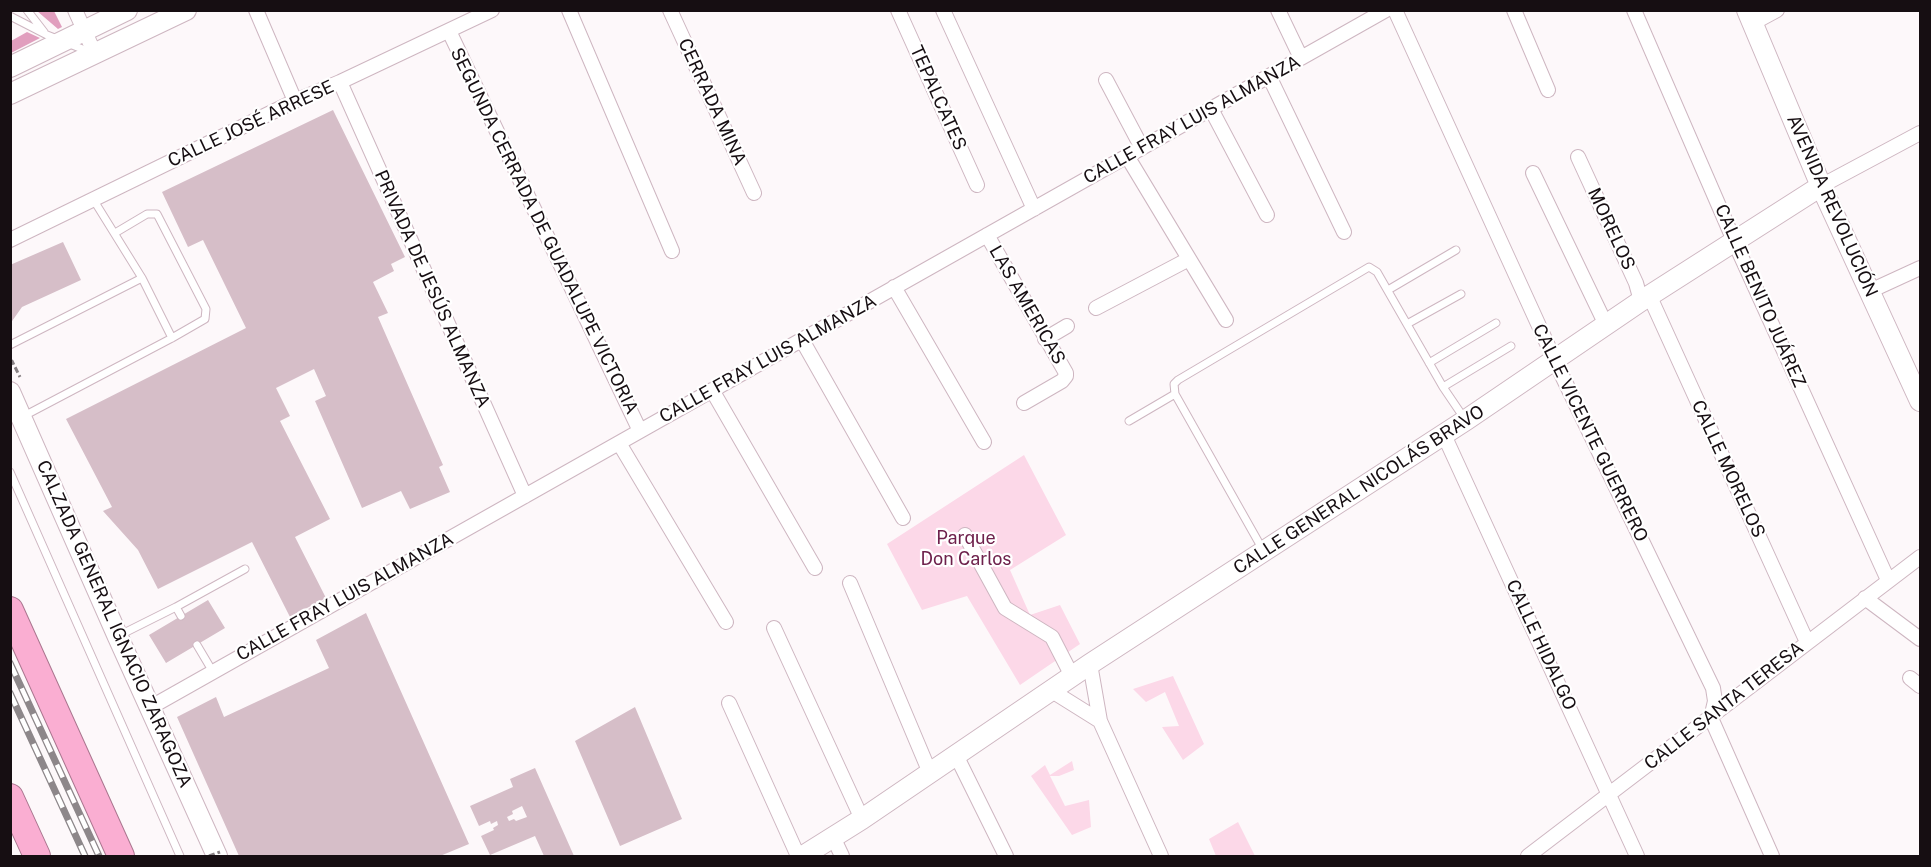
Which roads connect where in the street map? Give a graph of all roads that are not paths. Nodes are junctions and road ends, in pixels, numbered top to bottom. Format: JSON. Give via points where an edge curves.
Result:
{"nodes":[{"id":1,"x":27,"y":10,"type":"edge"},
{"id":2,"x":75,"y":10,"type":"edge"},
{"id":3,"x":127,"y":10,"type":"edge"},
{"id":4,"x":186,"y":10,"type":"edge"},
{"id":5,"x":256,"y":10,"type":"edge"},
{"id":6,"x":492,"y":10,"type":"edge"},
{"id":7,"x":569,"y":10,"type":"edge"},
{"id":8,"x":670,"y":10,"type":"edge"},
{"id":9,"x":898,"y":10,"type":"edge"},
{"id":10,"x":943,"y":10,"type":"edge"},
{"id":11,"x":1278,"y":10,"type":"edge"},
{"id":12,"x":1386,"y":10,"type":"edge"},
{"id":13,"x":1395,"y":10,"type":"edge"},
{"id":14,"x":1514,"y":10,"type":"edge"},
{"id":15,"x":1634,"y":10,"type":"edge"},
{"id":16,"x":1777,"y":10,"type":"edge"},
{"id":17,"x":10,"y":16,"type":"edge"},
{"id":18,"x":1750,"y":17,"type":"edge"},
{"id":19,"x":85,"y":31,"type":"junction"},
{"id":20,"x":449,"y":31,"type":"junction"},
{"id":21,"x":55,"y":38,"type":"junction"},
{"id":22,"x":95,"y":54,"type":"junction"},
{"id":23,"x":1301,"y":58,"type":"junction"},
{"id":24,"x":10,"y":67,"type":"edge"},
{"id":25,"x":1269,"y":76,"type":"junction"},
{"id":26,"x":1106,"y":80,"type":"dead end"},
{"id":27,"x":340,"y":82,"type":"junction"},
{"id":28,"x":1548,"y":90,"type":"dead end"},
{"id":29,"x":10,"y":94,"type":"edge"},
{"id":30,"x":295,"y":101,"type":"junction"},
{"id":31,"x":1210,"y":109,"type":"junction"},
{"id":32,"x":1920,"y":133,"type":"edge"},
{"id":33,"x":1142,"y":148,"type":"junction"},
{"id":34,"x":1127,"y":156,"type":"junction"},
{"id":35,"x":1578,"y":157,"type":"dead end"},
{"id":36,"x":1533,"y":173,"type":"dead end"},
{"id":37,"x":977,"y":185,"type":"dead end"},
{"id":38,"x":1821,"y":186,"type":"junction"},
{"id":39,"x":754,"y":193,"type":"dead end"},
{"id":40,"x":93,"y":199,"type":"junction"},
{"id":41,"x":1034,"y":209,"type":"junction"},
{"id":42,"x":1267,"y":215,"type":"dead end"},
{"id":43,"x":1344,"y":232,"type":"dead end"},
{"id":44,"x":114,"y":233,"type":"junction"},
{"id":45,"x":987,"y":235,"type":"junction"},
{"id":46,"x":10,"y":240,"type":"edge"},
{"id":47,"x":1735,"y":243,"type":"junction"},
{"id":48,"x":1456,"y":250,"type":"dead end"},
{"id":49,"x":672,"y":251,"type":"dead end"},
{"id":50,"x":1189,"y":259,"type":"junction"},
{"id":51,"x":1920,"y":268,"type":"edge"},
{"id":52,"x":142,"y":278,"type":"junction"},
{"id":53,"x":894,"y":287,"type":"junction"},
{"id":54,"x":1388,"y":291,"type":"junction"},
{"id":55,"x":1870,"y":291,"type":"junction"},
{"id":56,"x":1461,"y":294,"type":"dead end"},
{"id":57,"x":1646,"y":299,"type":"junction"},
{"id":58,"x":1096,"y":308,"type":"dead end"},
{"id":59,"x":1226,"y":320,"type":"dead end"},
{"id":60,"x":1496,"y":323,"type":"dead end"},
{"id":61,"x":1407,"y":324,"type":"junction"},
{"id":62,"x":1606,"y":325,"type":"junction"},
{"id":63,"x":1067,"y":326,"type":"dead end"},
{"id":64,"x":172,"y":338,"type":"junction"},
{"id":65,"x":1046,"y":339,"type":"junction"},
{"id":66,"x":802,"y":340,"type":"junction"},
{"id":67,"x":10,"y":345,"type":"edge"},
{"id":68,"x":1511,"y":346,"type":"dead end"},
{"id":69,"x":1555,"y":361,"type":"junction"},
{"id":70,"x":1429,"y":363,"type":"junction"},
{"id":71,"x":1443,"y":387,"type":"junction"},
{"id":72,"x":712,"y":390,"type":"junction"},
{"id":73,"x":10,"y":392,"type":"edge"},
{"id":74,"x":1919,"y":392,"type":"edge"},
{"id":75,"x":1174,"y":394,"type":"junction"},
{"id":76,"x":1024,"y":403,"type":"dead end"},
{"id":77,"x":22,"y":417,"type":"junction"},
{"id":78,"x":1466,"y":420,"type":"junction"},
{"id":79,"x":1129,"y":421,"type":"dead end"},
{"id":80,"x":640,"y":431,"type":"junction"},
{"id":81,"x":1444,"y":435,"type":"junction"},
{"id":82,"x":984,"y":442,"type":"dead end"},
{"id":83,"x":619,"y":443,"type":"junction"},
{"id":84,"x":10,"y":472,"type":"edge"},
{"id":85,"x":525,"y":496,"type":"junction"},
{"id":86,"x":903,"y":518,"type":"dead end"},
{"id":87,"x":964,"y":535,"type":"dead end"},
{"id":88,"x":1264,"y":552,"type":"junction"},
{"id":89,"x":1920,"y":557,"type":"edge"},
{"id":90,"x":815,"y":568,"type":"dead end"},
{"id":91,"x":245,"y":569,"type":"dead end"},
{"id":92,"x":1888,"y":580,"type":"junction"},
{"id":93,"x":850,"y":583,"type":"dead end"},
{"id":94,"x":1865,"y":598,"type":"junction"},
{"id":95,"x":176,"y":608,"type":"junction"},
{"id":96,"x":10,"y":610,"type":"edge"},
{"id":97,"x":181,"y":616,"type":"dead end"},
{"id":98,"x":726,"y":622,"type":"dead end"},
{"id":99,"x":774,"y":628,"type":"dead end"},
{"id":100,"x":118,"y":637,"type":"junction"},
{"id":101,"x":1920,"y":639,"type":"edge"},
{"id":102,"x":1807,"y":642,"type":"junction"},
{"id":103,"x":197,"y":645,"type":"dead end"},
{"id":104,"x":1090,"y":664,"type":"junction"},
{"id":105,"x":213,"y":672,"type":"junction"},
{"id":106,"x":1072,"y":676,"type":"junction"},
{"id":107,"x":1052,"y":691,"type":"junction"},
{"id":108,"x":729,"y":703,"type":"dead end"},
{"id":109,"x":151,"y":707,"type":"junction"},
{"id":110,"x":1711,"y":718,"type":"junction"},
{"id":111,"x":1100,"y":721,"type":"junction"},
{"id":112,"x":956,"y":755,"type":"junction"},
{"id":113,"x":930,"y":773,"type":"junction"},
{"id":114,"x":1610,"y":795,"type":"junction"},
{"id":115,"x":10,"y":797,"type":"edge"},
{"id":116,"x":862,"y":819,"type":"junction"},
{"id":117,"x":833,"y":837,"type":"junction"},
{"id":118,"x":219,"y":854,"type":"edge"},
{"id":119,"x":37,"y":856,"type":"edge"},
{"id":120,"x":121,"y":856,"type":"edge"},
{"id":121,"x":180,"y":856,"type":"edge"},
{"id":122,"x":798,"y":856,"type":"edge"},
{"id":123,"x":803,"y":856,"type":"edge"},
{"id":124,"x":842,"y":856,"type":"edge"},
{"id":125,"x":1006,"y":856,"type":"edge"},
{"id":126,"x":1161,"y":856,"type":"edge"},
{"id":127,"x":1528,"y":856,"type":"edge"},
{"id":128,"x":1637,"y":856,"type":"edge"},
{"id":129,"x":1772,"y":856,"type":"edge"}],
"edges":[{"from":1,"to":21,"type":"lane"},
{"from":2,"to":19,"type":"street"},
{"from":3,"to":19,"type":"street"},
{"from":4,"to":22,"type":"street"},
{"from":5,"to":30,"type":"street"},
{"from":6,"to":20,"type":"street","name":"CALLE JOSÉ ARRESE"},
{"from":7,"to":49,"type":"street"},
{"from":8,"to":39,"type":"street","name":"CERRADA MINA"},
{"from":9,"to":37,"type":"street","name":"TEPALCATES"},
{"from":10,"to":41,"type":"street"},
{"from":11,"to":23,"type":"street"},
{"from":12,"to":23,"type":"street","name":"CALLE FRAY LUIS ALMANZA"},
{"from":13,"to":69,"type":"street","name":"CALLE VICENTE GUERRERO"},
{"from":14,"to":28,"type":"street"},
{"from":15,"to":47,"type":"street","name":"CALLE BENITO JUÁREZ"},
{"from":16,"to":18,"type":"street"},
{"from":17,"to":21,"type":"lane"},
{"from":18,"to":38,"type":"street","name":"AVENIDA REVOLUCIÓN"},
{"from":19,"to":21,"type":"street"},
{"from":19,"to":22,"type":"street"},
{"from":20,"to":27,"type":"street","name":"CALLE JOSÉ ARRESE"},
{"from":20,"to":80,"type":"street","name":"SEGUNDA CERRADA DE GUADALUPE VICTORIA"},
{"from":21,"to":22,"type":"lane"},
{"from":21,"to":24,"type":"street"},
{"from":22,"to":29,"type":"street"},
{"from":23,"to":25,"type":"street","name":"CALLE FRAY LUIS ALMANZA"},
{"from":25,"to":31,"type":"street","name":"CALLE FRAY LUIS ALMANZA"},
{"from":25,"to":43,"type":"street"},
{"from":26,"to":33,"type":"street"},
{"from":27,"to":30,"type":"street","name":"CALLE JOSÉ ARRESE"},
{"from":27,"to":85,"type":"street","name":"PRIVADA DE JESÚS ALMANZA"},
{"from":30,"to":40,"type":"street","name":"CALLE JOSÉ ARRESE"},
{"from":31,"to":33,"type":"street","name":"CALLE FRAY LUIS ALMANZA"},
{"from":31,"to":42,"type":"street"},
{"from":32,"to":38,"type":"street","name":"CALLE GENERAL NICOLÁS BRAVO"},
{"from":33,"to":34,"type":"street","name":"CALLE FRAY LUIS ALMANZA"},
{"from":34,"to":41,"type":"street","name":"CALLE FRAY LUIS ALMANZA"},
{"from":34,"to":50,"type":"street"},
{"from":35,"to":57,"type":"street","name":"MORELOS"},
{"from":36,"to":62,"type":"street"},
{"from":38,"to":47,"type":"street","name":"CALLE GENERAL NICOLÁS BRAVO"},
{"from":38,"to":55,"type":"street","name":"AVENIDA REVOLUCIÓN"},
{"from":40,"to":44,"type":"lane"},
{"from":40,"to":46,"type":"street","name":"CALLE JOSÉ ARRESE"},
{"from":41,"to":45,"type":"street","name":"CALLE FRAY LUIS ALMANZA"},
{"from":44,"to":52,"type":"lane"},
{"from":44,"to":64,"type":"lane","via":[[147,214],[157,214],[160,219],[206,314],[201,322]]},
{"from":45,"to":53,"type":"street","name":"CALLE FRAY LUIS ALMANZA"},
{"from":45,"to":65,"type":"street","name":"LAS AMERICAS"},
{"from":47,"to":57,"type":"street","name":"CALLE GENERAL NICOLÁS BRAVO"},
{"from":47,"to":92,"type":"street","name":"CALLE BENITO JUÁREZ"},
{"from":48,"to":54,"type":"lane"},
{"from":50,"to":58,"type":"street"},
{"from":50,"to":59,"type":"street"},
{"from":51,"to":55,"type":"street"},
{"from":52,"to":64,"type":"lane"},
{"from":52,"to":67,"type":"lane"},
{"from":53,"to":66,"type":"street","name":"CALLE FRAY LUIS ALMANZA"},
{"from":53,"to":82,"type":"street"},
{"from":54,"to":61,"type":"lane"},
{"from":54,"to":75,"type":"lane","via":[[1374,268],[1364,268],[1178,380]]},
{"from":55,"to":74,"type":"street","name":"AVENIDA REVOLUCIÓN"},
{"from":56,"to":61,"type":"lane"},
{"from":57,"to":62,"type":"street","name":"CALLE GENERAL NICOLÁS BRAVO"},
{"from":57,"to":102,"type":"street","name":"CALLE MORELOS"},
{"from":60,"to":70,"type":"lane"},
{"from":61,"to":70,"type":"lane"},
{"from":62,"to":69,"type":"street","name":"CALLE GENERAL NICOLÁS BRAVO"},
{"from":63,"to":65,"type":"street"},
{"from":64,"to":77,"type":"lane"},
{"from":65,"to":76,"type":"street","name":"LAS AMERICAS","via":[[1066,376]]},
{"from":66,"to":72,"type":"street","name":"CALLE FRAY LUIS ALMANZA"},
{"from":66,"to":86,"type":"street"},
{"from":68,"to":71,"type":"lane"},
{"from":69,"to":78,"type":"street","name":"CALLE GENERAL NICOLÁS BRAVO"},
{"from":69,"to":110,"type":"street","name":"CALLE VICENTE GUERRERO","via":[[1713,688]]},
{"from":70,"to":71,"type":"lane"},
{"from":71,"to":78,"type":"lane"},
{"from":72,"to":80,"type":"street","name":"CALLE FRAY LUIS ALMANZA"},
{"from":72,"to":90,"type":"street"},
{"from":73,"to":77,"type":"street","name":"CALZADA GENERAL IGNACIO ZARAGOZA"},
{"from":75,"to":79,"type":"lane"},
{"from":75,"to":88,"type":"lane"},
{"from":77,"to":100,"type":"street","name":"CALZADA GENERAL IGNACIO ZARAGOZA"},
{"from":78,"to":81,"type":"street","name":"CALLE GENERAL NICOLÁS BRAVO"},
{"from":80,"to":83,"type":"street","name":"CALLE FRAY LUIS ALMANZA"},
{"from":81,"to":88,"type":"street","name":"CALLE GENERAL NICOLÁS BRAVO"},
{"from":81,"to":114,"type":"street","name":"CALLE HIDALGO"},
{"from":83,"to":85,"type":"street","name":"CALLE FRAY LUIS ALMANZA"},
{"from":83,"to":98,"type":"street"},
{"from":84,"to":121,"type":"lane"},
{"from":85,"to":105,"type":"street","name":"CALLE FRAY LUIS ALMANZA"},
{"from":87,"to":106,"type":"street","via":[[1005,608],[1052,637]]},
{"from":88,"to":104,"type":"street","name":"CALLE GENERAL NICOLÁS BRAVO"},
{"from":89,"to":92,"type":"street","name":"CALLE SANTA TERESA"},
{"from":91,"to":95,"type":"lane"},
{"from":92,"to":94,"type":"street","name":"CALLE SANTA TERESA"},
{"from":93,"to":113,"type":"street"},
{"from":94,"to":101,"type":"street"},
{"from":94,"to":102,"type":"street","name":"CALLE SANTA TERESA"},
{"from":95,"to":97,"type":"lane"},
{"from":95,"to":100,"type":"lane"},
{"from":96,"to":120,"type":"highway"},
{"from":99,"to":116,"type":"street"},
{"from":100,"to":109,"type":"street","name":"CALZADA GENERAL IGNACIO ZARAGOZA"},
{"from":102,"to":110,"type":"street","name":"CALLE SANTA TERESA"},
{"from":103,"to":105,"type":"lane"},
{"from":104,"to":106,"type":"street","name":"CALLE GENERAL NICOLÁS BRAVO"},
{"from":104,"to":111,"type":"street"},
{"from":105,"to":109,"type":"street","name":"CALLE FRAY LUIS ALMANZA"},
{"from":106,"to":107,"type":"street","name":"CALLE GENERAL NICOLÁS BRAVO"},
{"from":107,"to":111,"type":"street"},
{"from":107,"to":112,"type":"street","name":"CALLE GENERAL NICOLÁS BRAVO"},
{"from":108,"to":122,"type":"street"},
{"from":109,"to":118,"type":"street","name":"CALZADA GENERAL IGNACIO ZARAGOZA"},
{"from":110,"to":114,"type":"street","name":"CALLE SANTA TERESA"},
{"from":110,"to":129,"type":"street","name":"CALLE VICENTE GUERRERO"},
{"from":111,"to":126,"type":"street"},
{"from":112,"to":113,"type":"street","name":"CALLE GENERAL NICOLÁS BRAVO"},
{"from":112,"to":125,"type":"street"},
{"from":113,"to":116,"type":"street","name":"CALLE GENERAL NICOLÁS BRAVO"},
{"from":114,"to":127,"type":"street","name":"CALLE SANTA TERESA"},
{"from":114,"to":128,"type":"street","name":"CALLE HIDALGO"},
{"from":115,"to":119,"type":"highway"},
{"from":116,"to":117,"type":"street","name":"CALLE GENERAL NICOLÁS BRAVO"},
{"from":117,"to":123,"type":"street","name":"CALLE GENERAL NICOLÁS BRAVO"},
{"from":117,"to":124,"type":"street"}]}
